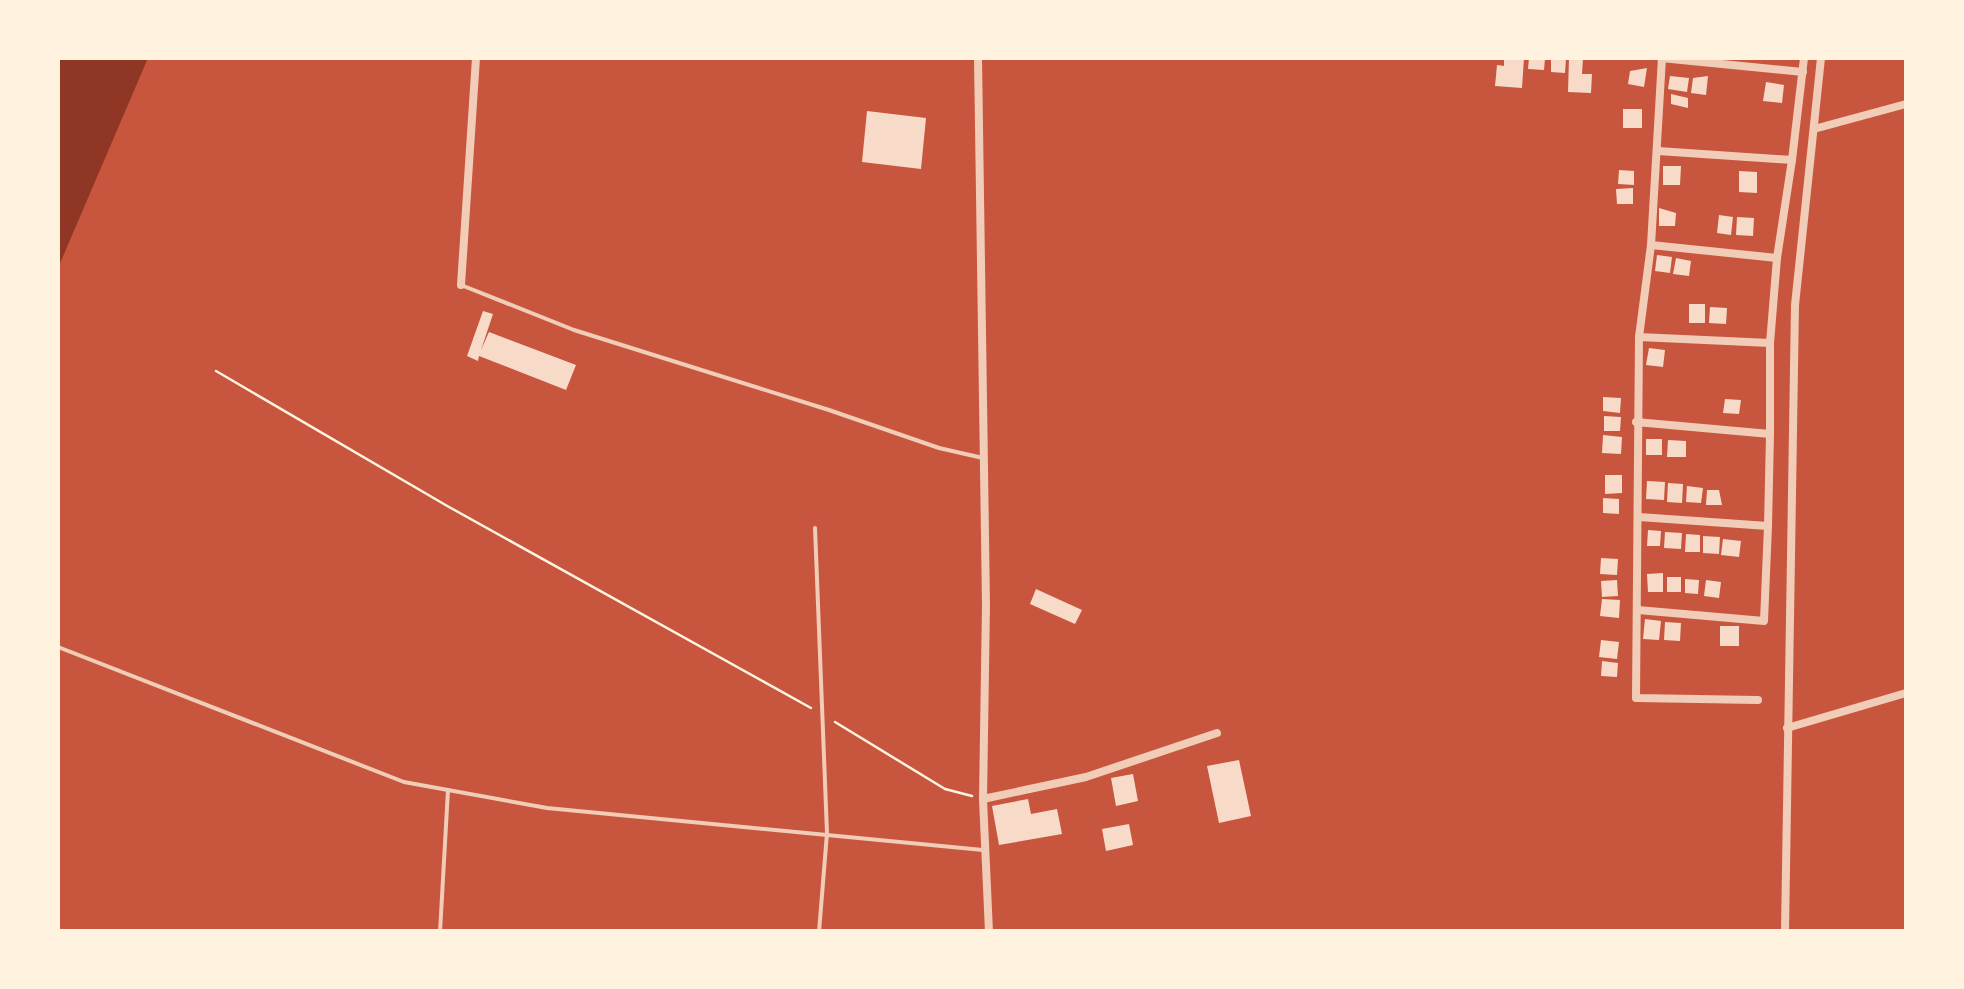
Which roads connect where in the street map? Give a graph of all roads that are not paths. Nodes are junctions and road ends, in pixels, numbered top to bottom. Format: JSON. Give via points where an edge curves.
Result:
{"nodes":[{"id":1,"x":476,"y":58,"type":"edge"},
{"id":2,"x":978,"y":58,"type":"edge"},
{"id":3,"x":1660,"y":58,"type":"edge"},
{"id":4,"x":1804,"y":58,"type":"edge"},
{"id":5,"x":1821,"y":58,"type":"edge"},
{"id":6,"x":1803,"y":72,"type":"junction"},
{"id":7,"x":1906,"y":104,"type":"edge"},
{"id":8,"x":1814,"y":129,"type":"junction"},
{"id":9,"x":1658,"y":150,"type":"junction"},
{"id":10,"x":1792,"y":160,"type":"junction"},
{"id":11,"x":1651,"y":245,"type":"junction"},
{"id":12,"x":1777,"y":258,"type":"junction"},
{"id":13,"x":461,"y":285,"type":"joint"},
{"id":14,"x":1639,"y":337,"type":"junction"},
{"id":15,"x":1770,"y":344,"type":"junction"},
{"id":16,"x":1636,"y":422,"type":"junction"},
{"id":17,"x":1770,"y":434,"type":"junction"},
{"id":18,"x":984,"y":458,"type":"junction"},
{"id":19,"x":1639,"y":517,"type":"junction"},
{"id":20,"x":1768,"y":526,"type":"junction"},
{"id":21,"x":815,"y":528,"type":"dead end"},
{"id":22,"x":1638,"y":610,"type":"junction"},
{"id":23,"x":58,"y":646,"type":"edge"},
{"id":24,"x":1906,"y":694,"type":"edge"},
{"id":25,"x":1758,"y":700,"type":"dead end"},
{"id":26,"x":1787,"y":728,"type":"junction"},
{"id":27,"x":1217,"y":733,"type":"dead end"},
{"id":28,"x":448,"y":790,"type":"junction"},
{"id":29,"x":983,"y":798,"type":"junction"},
{"id":30,"x":827,"y":833,"type":"junction"},
{"id":31,"x":985,"y":850,"type":"junction"},
{"id":32,"x":440,"y":932,"type":"edge"},
{"id":33,"x":819,"y":932,"type":"edge"},
{"id":34,"x":989,"y":932,"type":"edge"},
{"id":35,"x":1786,"y":932,"type":"edge"}],
"edges":[{"from":1,"to":13,"type":"street"},
{"from":2,"to":18,"type":"street"},
{"from":3,"to":6,"type":"street"},
{"from":3,"to":9,"type":"street"},
{"from":4,"to":6,"type":"street"},
{"from":5,"to":8,"type":"street"},
{"from":6,"to":10,"type":"street"},
{"from":7,"to":8,"type":"street"},
{"from":8,"to":26,"type":"street","via":[[1796,305]]},
{"from":9,"to":10,"type":"street"},
{"from":9,"to":11,"type":"street"},
{"from":10,"to":12,"type":"street"},
{"from":11,"to":12,"type":"street"},
{"from":11,"to":14,"type":"street"},
{"from":12,"to":15,"type":"street"},
{"from":13,"to":18,"type":"lane","via":[[574,330]]},
{"from":14,"to":15,"type":"street"},
{"from":14,"to":16,"type":"street"},
{"from":15,"to":17,"type":"street"},
{"from":16,"to":17,"type":"street"},
{"from":16,"to":19,"type":"street"},
{"from":17,"to":20,"type":"street"},
{"from":18,"to":29,"type":"street"},
{"from":19,"to":20,"type":"street"},
{"from":19,"to":22,"type":"street"},
{"from":20,"to":22,"type":"street","via":[[1764,620]]},
{"from":21,"to":30,"type":"lane"},
{"from":22,"to":25,"type":"street","via":[[1636,698]]},
{"from":23,"to":28,"type":"lane","via":[[404,782]]},
{"from":24,"to":26,"type":"street"},
{"from":26,"to":35,"type":"street"},
{"from":27,"to":29,"type":"street","via":[[1086,777]]},
{"from":28,"to":30,"type":"lane","via":[[547,808]]},
{"from":28,"to":32,"type":"lane"},
{"from":29,"to":31,"type":"street"},
{"from":30,"to":31,"type":"lane"},
{"from":30,"to":33,"type":"lane"},
{"from":31,"to":34,"type":"street"}]}
